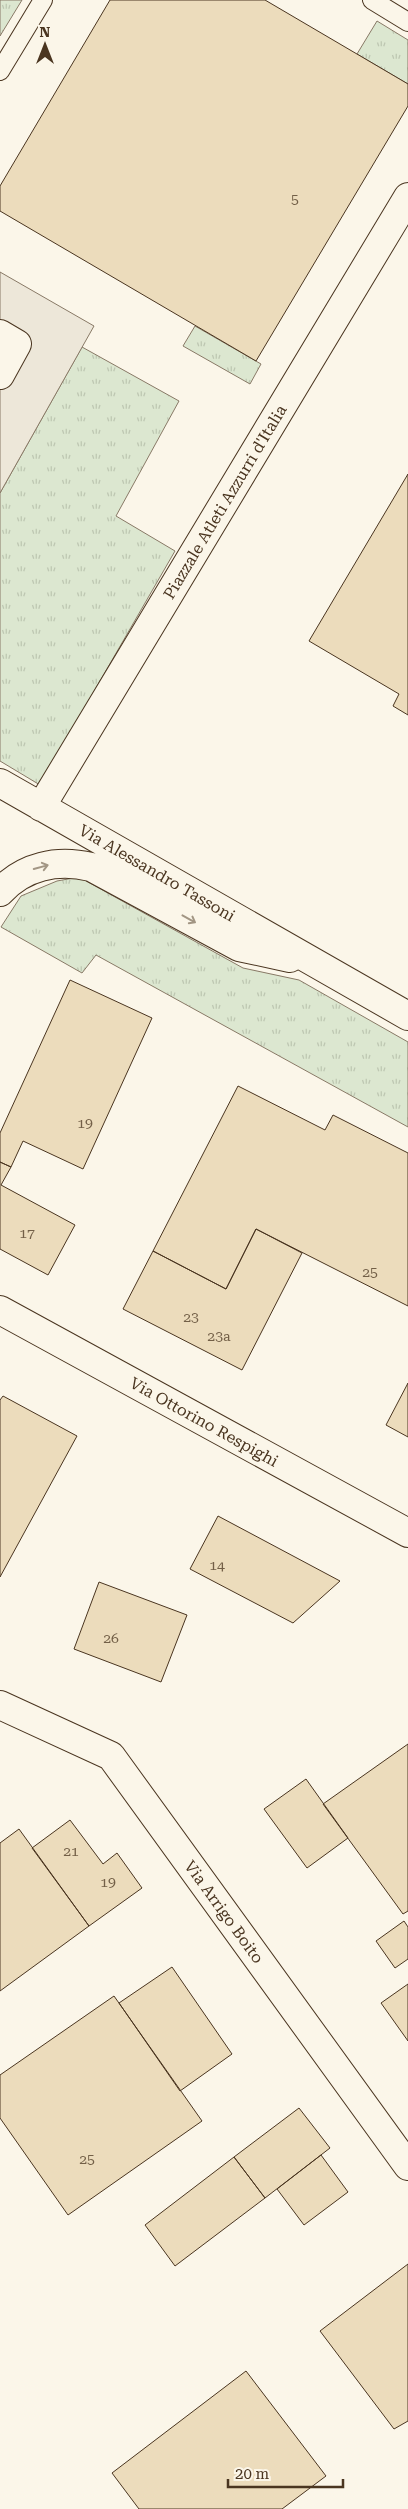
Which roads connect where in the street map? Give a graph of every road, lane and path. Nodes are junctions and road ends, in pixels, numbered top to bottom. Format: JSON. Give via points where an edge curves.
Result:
{"nodes":[{"id":1,"x":43,"y":0,"type":"edge"},
{"id":2,"x":372,"y":0,"type":"edge"},
{"id":3,"x":408,"y":22,"type":"edge"},
{"id":4,"x":0,"y":71,"type":"edge"},
{"id":5,"x":408,"y":197,"type":"edge"},
{"id":6,"x":0,"y":334,"type":"edge"},
{"id":7,"x":0,"y":375,"type":"edge"},
{"id":8,"x":0,"y":783,"type":"edge"},
{"id":9,"x":42,"y":807,"type":"junction"},
{"id":10,"x":0,"y":892,"type":"edge"},
{"id":11,"x":315,"y":963,"type":"junction"},
{"id":12,"x":408,"y":1016,"type":"edge"},
{"id":13,"x":0,"y":1310,"type":"edge"},
{"id":14,"x":408,"y":1533,"type":"edge"},
{"id":15,"x":0,"y":1705,"type":"edge"},
{"id":16,"x":408,"y":2166,"type":"edge"}],
"edges":[{"from":1,"to":4,"type":"lane"},
{"from":2,"to":3,"type":"lane"},
{"from":5,"to":9,"type":"street","name":"Piazzale Atleti Azzurri d'Italia"},
{"from":6,"to":7,"type":"street","via":[[18,344]]},
{"from":8,"to":9,"type":"street","name":"Via Alessandro Tassoni"},
{"from":9,"to":11,"type":"street","name":"Via Alessandro Tassoni"},
{"from":10,"to":11,"type":"street","name":"Via Alessandro Tassoni","one_way":true,"via":[[22,874],[40,867],[74,863],[91,867],[239,947]]},
{"from":11,"to":12,"type":"street","name":"Via Alessandro Tassoni"},
{"from":13,"to":14,"type":"street","name":"Via Ottorino Respighi"},
{"from":15,"to":16,"type":"street","name":"Via Arrigo Boito","via":[[111,1756]]}]}
